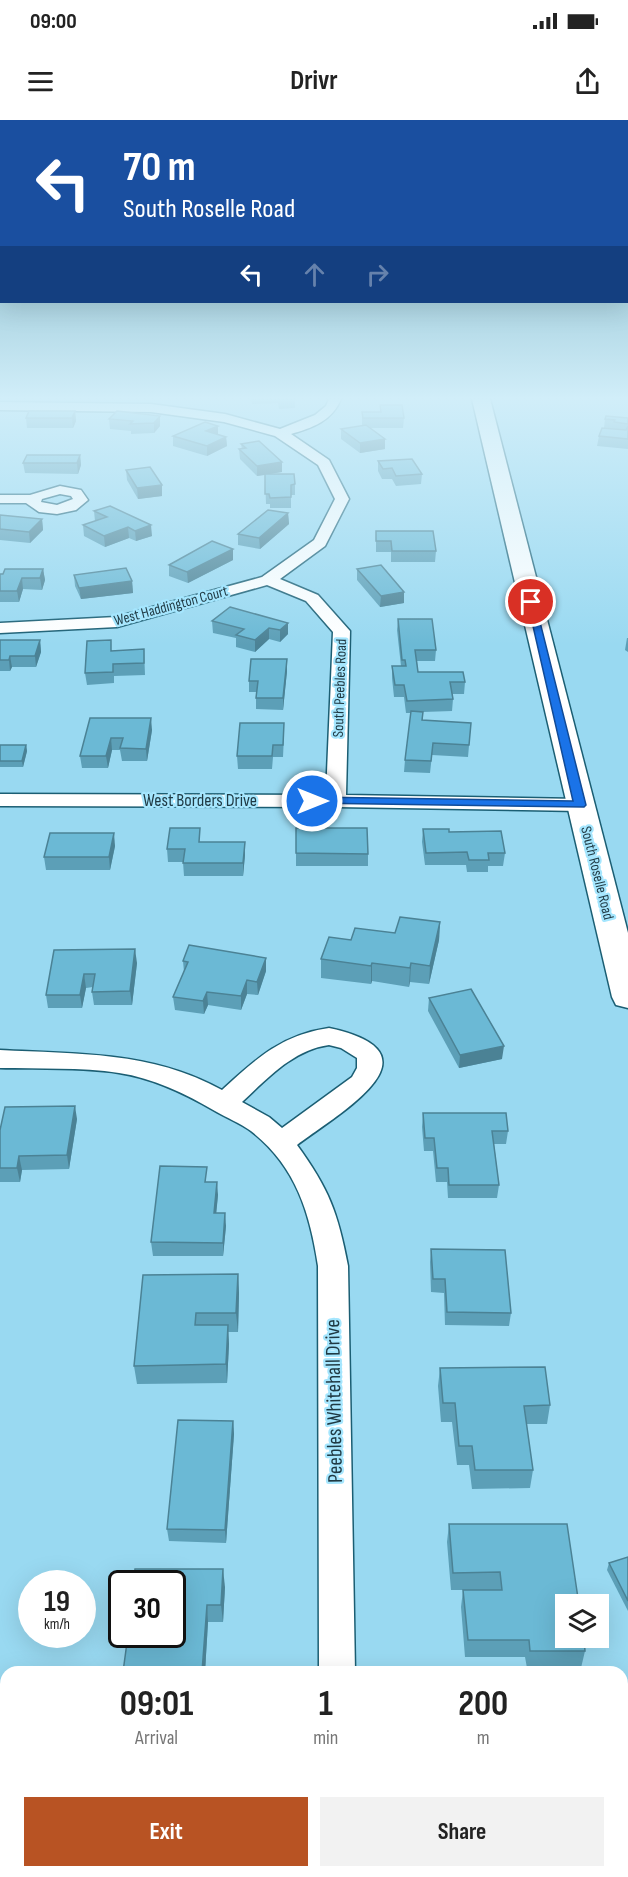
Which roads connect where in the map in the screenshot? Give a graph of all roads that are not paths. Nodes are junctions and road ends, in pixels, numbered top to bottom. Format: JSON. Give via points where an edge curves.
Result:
{"nodes":[{"id":1,"x":333,"y":481,"type":"edge"},
{"id":2,"x":501,"y":481,"type":"edge"},
{"id":3,"x":0,"y":499,"type":"edge"},
{"id":4,"x":32,"y":500,"type":"dead end"},
{"id":5,"x":268,"y":580,"type":"junction"},
{"id":6,"x":0,"y":628,"type":"edge"},
{"id":7,"x":0,"y":800,"type":"edge"},
{"id":8,"x":336,"y":801,"type":"junction"},
{"id":9,"x":580,"y":805,"type":"junction"},
{"id":10,"x":628,"y":997,"type":"edge"},
{"id":11,"x":0,"y":1059,"type":"edge"},
{"id":12,"x":223,"y":1104,"type":"junction"},
{"id":13,"x":271,"y":1133,"type":"junction"},
{"id":14,"x":337,"y":1666,"type":"edge"}],
"edges":[{"from":1,"to":5,"type":"street","name":"West Haddington Court","via":[[342,499],[320,543]]},
{"from":2,"to":9,"type":"main road","name":"South Roselle Road"},
{"from":3,"to":4,"type":"street"},
{"from":5,"to":6,"type":"street","name":"West Haddington Court","via":[[117,622]]},
{"from":5,"to":8,"type":"street","name":"South Peebles Road","via":[[312,598],[342,630]]},
{"from":7,"to":8,"type":"street","name":"West Borders Drive"},
{"from":8,"to":9,"type":"street","name":"West Borders Drive"},
{"from":9,"to":10,"type":"main road","name":"South Roselle Road"},
{"from":11,"to":12,"type":"street","via":[[118,1064],[201,1090]]},
{"from":12,"to":13,"type":"street"},
{"from":12,"to":13,"type":"street","via":[[282,1053],[306,1038],[339,1036],[356,1042],[369,1054],[370,1068],[362,1083]]},
{"from":13,"to":14,"type":"street","name":"Peebles Whitehall Drive","via":[[310,1183],[326,1224],[333,1266]]}]}
